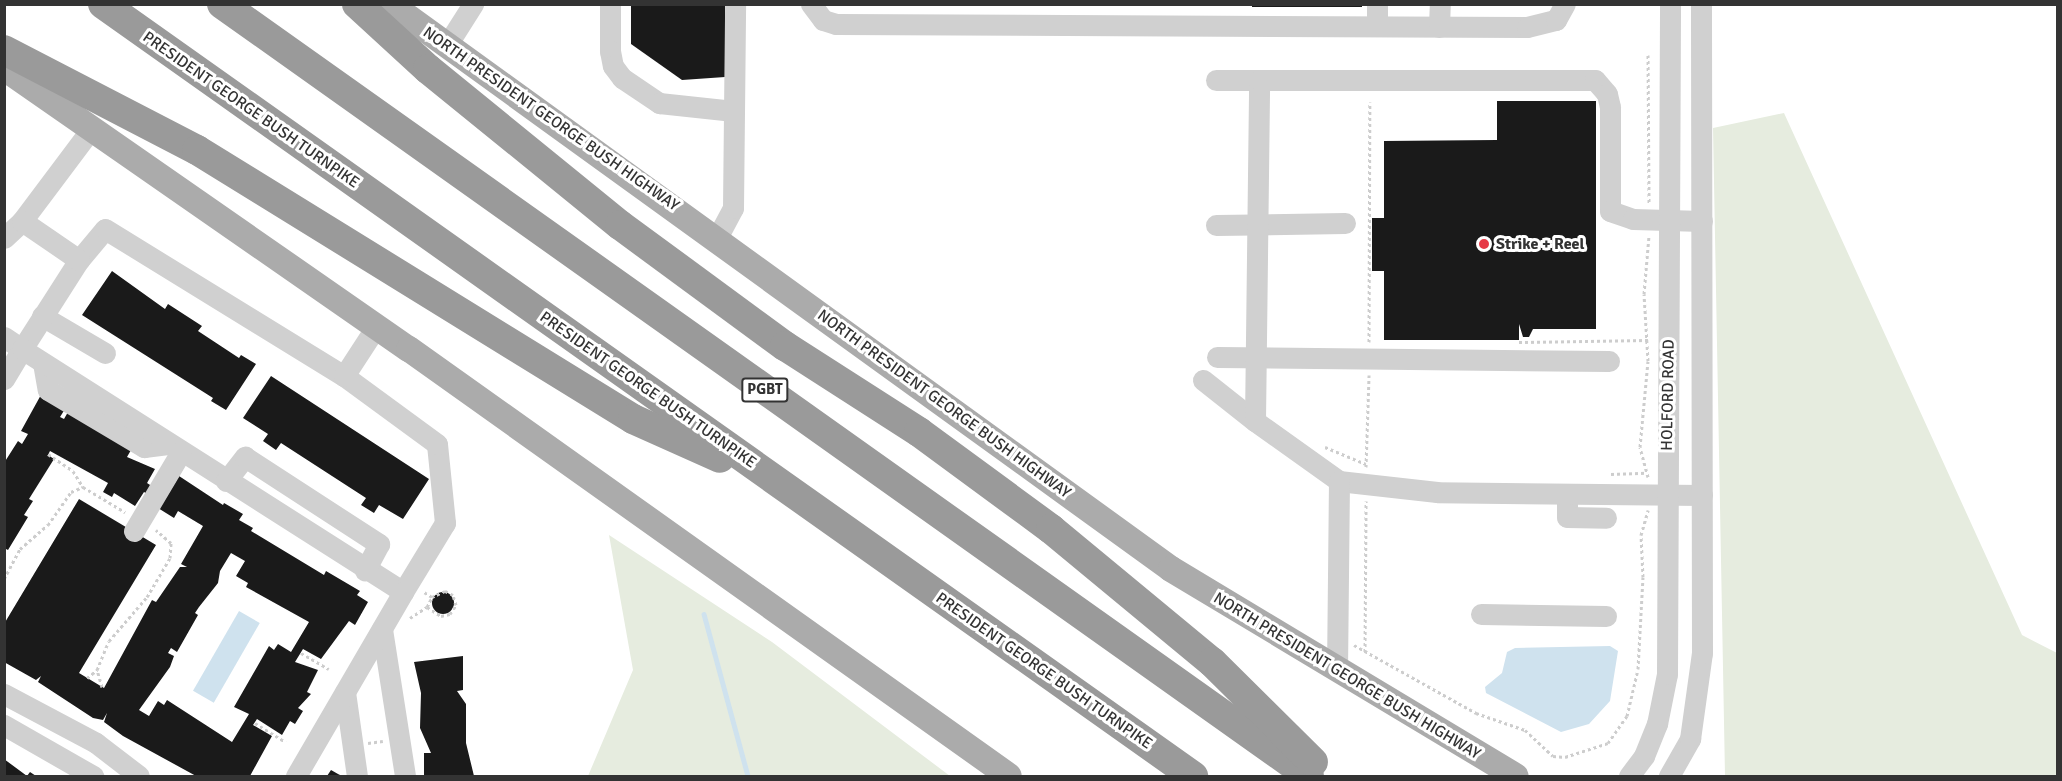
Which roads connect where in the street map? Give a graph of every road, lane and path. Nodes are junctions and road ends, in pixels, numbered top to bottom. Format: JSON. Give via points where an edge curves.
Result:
{"nodes":[{"id":1,"x":103,"y":4,"type":"edge"},
{"id":2,"x":222,"y":4,"type":"edge"},
{"id":3,"x":357,"y":4,"type":"edge"},
{"id":4,"x":390,"y":4,"type":"edge"},
{"id":5,"x":474,"y":4,"type":"edge"},
{"id":6,"x":610,"y":4,"type":"edge"},
{"id":7,"x":735,"y":4,"type":"edge"},
{"id":8,"x":811,"y":4,"type":"edge"},
{"id":9,"x":1377,"y":4,"type":"edge"},
{"id":10,"x":1440,"y":4,"type":"edge"},
{"id":11,"x":1565,"y":4,"type":"edge"},
{"id":12,"x":1670,"y":4,"type":"edge"},
{"id":13,"x":1701,"y":4,"type":"edge"},
{"id":14,"x":1377,"y":26,"type":"junction"},
{"id":15,"x":1439,"y":27,"type":"junction"},
{"id":16,"x":447,"y":45,"type":"junction"},
{"id":17,"x":4,"y":50,"type":"edge"},
{"id":18,"x":1648,"y":55,"type":"dead end"},
{"id":19,"x":4,"y":68,"type":"edge"},
{"id":20,"x":1259,"y":80,"type":"junction"},
{"id":21,"x":1216,"y":81,"type":"dead end"},
{"id":22,"x":1370,"y":102,"type":"dead end"},
{"id":23,"x":734,"y":111,"type":"junction"},
{"id":24,"x":91,"y":129,"type":"junction"},
{"id":25,"x":1650,"y":207,"type":"dead end"},
{"id":26,"x":1670,"y":220,"type":"junction"},
{"id":27,"x":22,"y":221,"type":"junction"},
{"id":28,"x":1702,"y":221,"type":"junction"},
{"id":29,"x":1345,"y":223,"type":"dead end"},
{"id":30,"x":1257,"y":224,"type":"junction"},
{"id":31,"x":1216,"y":225,"type":"dead end"},
{"id":32,"x":1650,"y":231,"type":"dead end"},
{"id":33,"x":4,"y":238,"type":"edge"},
{"id":34,"x":717,"y":238,"type":"junction"},
{"id":35,"x":79,"y":260,"type":"junction"},
{"id":36,"x":42,"y":316,"type":"junction"},
{"id":37,"x":376,"y":327,"type":"junction"},
{"id":38,"x":4,"y":338,"type":"edge"},
{"id":39,"x":1598,"y":339,"type":"dead end"},
{"id":40,"x":1648,"y":340,"type":"junction"},
{"id":41,"x":22,"y":349,"type":"junction"},
{"id":42,"x":1370,"y":349,"type":"dead end"},
{"id":43,"x":105,"y":353,"type":"dead end"},
{"id":44,"x":1217,"y":357,"type":"dead end"},
{"id":45,"x":1256,"y":358,"type":"junction"},
{"id":46,"x":1609,"y":361,"type":"dead end"},
{"id":47,"x":1369,"y":369,"type":"dead end"},
{"id":48,"x":344,"y":376,"type":"junction"},
{"id":49,"x":4,"y":379,"type":"edge"},
{"id":50,"x":1203,"y":380,"type":"dead end"},
{"id":51,"x":1255,"y":421,"type":"junction"},
{"id":52,"x":1324,"y":446,"type":"dead end"},
{"id":53,"x":174,"y":448,"type":"junction"},
{"id":54,"x":48,"y":454,"type":"dead end"},
{"id":55,"x":1353,"y":460,"type":"dead end"},
{"id":56,"x":1366,"y":472,"type":"dead end"},
{"id":57,"x":226,"y":481,"type":"junction"},
{"id":58,"x":1339,"y":481,"type":"junction"},
{"id":59,"x":1648,"y":483,"type":"dead end"},
{"id":60,"x":782,"y":485,"type":"junction"},
{"id":61,"x":83,"y":488,"type":"junction"},
{"id":62,"x":1568,"y":495,"type":"junction"},
{"id":63,"x":1667,"y":495,"type":"junction"},
{"id":64,"x":1702,"y":495,"type":"junction"},
{"id":65,"x":1366,"y":498,"type":"dead end"},
{"id":66,"x":1648,"y":511,"type":"dead end"},
{"id":67,"x":1606,"y":518,"type":"dead end"},
{"id":68,"x":138,"y":524,"type":"junction"},
{"id":69,"x":365,"y":570,"type":"junction"},
{"id":70,"x":4,"y":579,"type":"edge"},
{"id":71,"x":411,"y":590,"type":"junction"},
{"id":72,"x":432,"y":597,"type":"junction"},
{"id":73,"x":427,"y":607,"type":"junction"},
{"id":74,"x":1481,"y":614,"type":"dead end"},
{"id":75,"x":1606,"y":616,"type":"dead end"},
{"id":76,"x":408,"y":620,"type":"dead end"},
{"id":77,"x":382,"y":629,"type":"junction"},
{"id":78,"x":1350,"y":643,"type":"dead end"},
{"id":79,"x":1365,"y":652,"type":"junction"},
{"id":80,"x":301,"y":653,"type":"dead end"},
{"id":81,"x":329,"y":669,"type":"dead end"},
{"id":82,"x":97,"y":670,"type":"junction"},
{"id":83,"x":1337,"y":671,"type":"junction"},
{"id":84,"x":87,"y":678,"type":"dead end"},
{"id":85,"x":102,"y":687,"type":"dead end"},
{"id":86,"x":345,"y":692,"type":"junction"},
{"id":87,"x":4,"y":694,"type":"edge"},
{"id":88,"x":255,"y":723,"type":"dead end"},
{"id":89,"x":4,"y":725,"type":"edge"},
{"id":90,"x":389,"y":741,"type":"dead end"},
{"id":91,"x":286,"y":742,"type":"dead end"},
{"id":92,"x":363,"y":743,"type":"dead end"},
{"id":93,"x":1478,"y":755,"type":"junction"},
{"id":94,"x":93,"y":777,"type":"edge"},
{"id":95,"x":139,"y":777,"type":"edge"},
{"id":96,"x":296,"y":777,"type":"edge"},
{"id":97,"x":357,"y":777,"type":"edge"},
{"id":98,"x":405,"y":777,"type":"edge"},
{"id":99,"x":1009,"y":777,"type":"edge"},
{"id":100,"x":1193,"y":777,"type":"edge"},
{"id":101,"x":1309,"y":777,"type":"edge"},
{"id":102,"x":1328,"y":777,"type":"edge"},
{"id":103,"x":1502,"y":777,"type":"edge"},
{"id":104,"x":1516,"y":777,"type":"edge"},
{"id":105,"x":1629,"y":777,"type":"edge"},
{"id":106,"x":1669,"y":777,"type":"edge"}],
"edges":[{"from":1,"to":60,"type":"highway","name":"PRESIDENT GEORGE BUSH TURNPIKE"},
{"from":2,"to":101,"type":"highway","number":"PGBT"},
{"from":3,"to":102,"type":"highway","via":[[428,69],[620,225],[786,346],[920,432],[1051,529],[1212,662]]},
{"from":4,"to":16,"type":"main road","name":"NORTH PRESIDENT GEORGE BUSH HIGHWAY"},
{"from":5,"to":16,"type":"street"},
{"from":6,"to":23,"type":"street","via":[[610,51],[613,66],[622,78],[659,104]]},
{"from":7,"to":23,"type":"street"},
{"from":8,"to":14,"type":"street","via":[[823,20],[836,24]]},
{"from":9,"to":14,"type":"street"},
{"from":10,"to":15,"type":"street"},
{"from":11,"to":15,"type":"street","via":[[1556,20],[1541,26]]},
{"from":12,"to":26,"type":"street","name":"HOLFORD ROAD"},
{"from":13,"to":28,"type":"street","name":"HOLFORD ROAD"},
{"from":14,"to":15,"type":"street"},
{"from":16,"to":34,"type":"main road","name":"NORTH PRESIDENT GEORGE BUSH HIGHWAY"},
{"from":17,"to":60,"type":"highway","via":[[197,150],[633,418]]},
{"from":18,"to":25,"type":"path"},
{"from":19,"to":24,"type":"main road"},
{"from":20,"to":21,"type":"street"},
{"from":20,"to":26,"type":"street","via":[[1595,81],[1607,94],[1610,107],[1610,211],[1618,216]]},
{"from":20,"to":30,"type":"street"},
{"from":22,"to":42,"type":"path"},
{"from":23,"to":34,"type":"street","via":[[733,208]]},
{"from":24,"to":27,"type":"street"},
{"from":24,"to":37,"type":"main road"},
{"from":26,"to":28,"type":"street"},
{"from":26,"to":63,"type":"street","name":"HOLFORD ROAD"},
{"from":27,"to":33,"type":"street"},
{"from":27,"to":35,"type":"street"},
{"from":28,"to":64,"type":"street","name":"HOLFORD ROAD"},
{"from":29,"to":30,"type":"street"},
{"from":30,"to":31,"type":"street"},
{"from":30,"to":45,"type":"street"},
{"from":32,"to":40,"type":"path","via":[[1644,294]]},
{"from":34,"to":83,"type":"main road","name":"NORTH PRESIDENT GEORGE BUSH HIGHWAY","via":[[1171,569]]},
{"from":35,"to":36,"type":"street"},
{"from":35,"to":48,"type":"street","via":[[105,229]]},
{"from":36,"to":41,"type":"street"},
{"from":36,"to":43,"type":"street"},
{"from":37,"to":48,"type":"street"},
{"from":37,"to":99,"type":"main road"},
{"from":38,"to":41,"type":"street"},
{"from":39,"to":40,"type":"path"},
{"from":40,"to":59,"type":"path","via":[[1640,447]]},
{"from":41,"to":49,"type":"street"},
{"from":41,"to":53,"type":"street"},
{"from":44,"to":45,"type":"street"},
{"from":45,"to":46,"type":"street"},
{"from":45,"to":51,"type":"street"},
{"from":47,"to":56,"type":"path"},
{"from":48,"to":71,"type":"street","via":[[436,444],[445,524]]},
{"from":50,"to":51,"type":"street"},
{"from":51,"to":58,"type":"street"},
{"from":52,"to":55,"type":"path"},
{"from":53,"to":57,"type":"street"},
{"from":53,"to":68,"type":"street"},
{"from":54,"to":61,"type":"path","via":[[73,471]]},
{"from":57,"to":69,"type":"street"},
{"from":57,"to":69,"type":"street","via":[[245,457],[379,544]]},
{"from":58,"to":62,"type":"street","via":[[1437,492]]},
{"from":58,"to":83,"type":"street"},
{"from":60,"to":100,"type":"highway","name":"PRESIDENT GEORGE BUSH TURNPIKE"},
{"from":61,"to":68,"type":"path"},
{"from":61,"to":70,"type":"path","via":[[64,498],[48,525],[20,549]]},
{"from":62,"to":63,"type":"street"},
{"from":62,"to":67,"type":"street","via":[[1568,518]]},
{"from":63,"to":64,"type":"street"},
{"from":63,"to":105,"type":"street","name":"HOLFORD ROAD","via":[[1667,674],[1657,724],[1644,756]]},
{"from":64,"to":106,"type":"street","name":"HOLFORD ROAD","via":[[1702,653],[1696,714],[1690,739]]},
{"from":65,"to":79,"type":"path"},
{"from":66,"to":79,"type":"path","via":[[1641,536],[1638,669],[1625,722],[1608,743],[1566,757],[1553,756],[1525,730],[1476,713]]},
{"from":68,"to":82,"type":"path","via":[[171,543],[170,558],[147,597],[113,635]]},
{"from":69,"to":71,"type":"street"},
{"from":71,"to":72,"type":"path"},
{"from":71,"to":77,"type":"street"},
{"from":72,"to":73,"type":"path"},
{"from":72,"to":73,"type":"path","via":[[445,591],[453,595],[456,605],[450,614],[441,616]]},
{"from":73,"to":76,"type":"path"},
{"from":74,"to":75,"type":"street"},
{"from":77,"to":86,"type":"street"},
{"from":77,"to":98,"type":"street"},
{"from":78,"to":79,"type":"path"},
{"from":80,"to":81,"type":"path"},
{"from":82,"to":84,"type":"path"},
{"from":82,"to":85,"type":"path"},
{"from":83,"to":93,"type":"main road","name":"NORTH PRESIDENT GEORGE BUSH HIGHWAY"},
{"from":86,"to":96,"type":"street"},
{"from":86,"to":97,"type":"street"},
{"from":87,"to":95,"type":"street","via":[[96,743]]},
{"from":88,"to":91,"type":"path"},
{"from":89,"to":94,"type":"street","via":[[65,757]]},
{"from":90,"to":92,"type":"path"},
{"from":93,"to":103,"type":"main road"},
{"from":93,"to":104,"type":"main road","name":"NORTH PRESIDENT GEORGE BUSH HIGHWAY"}]}
